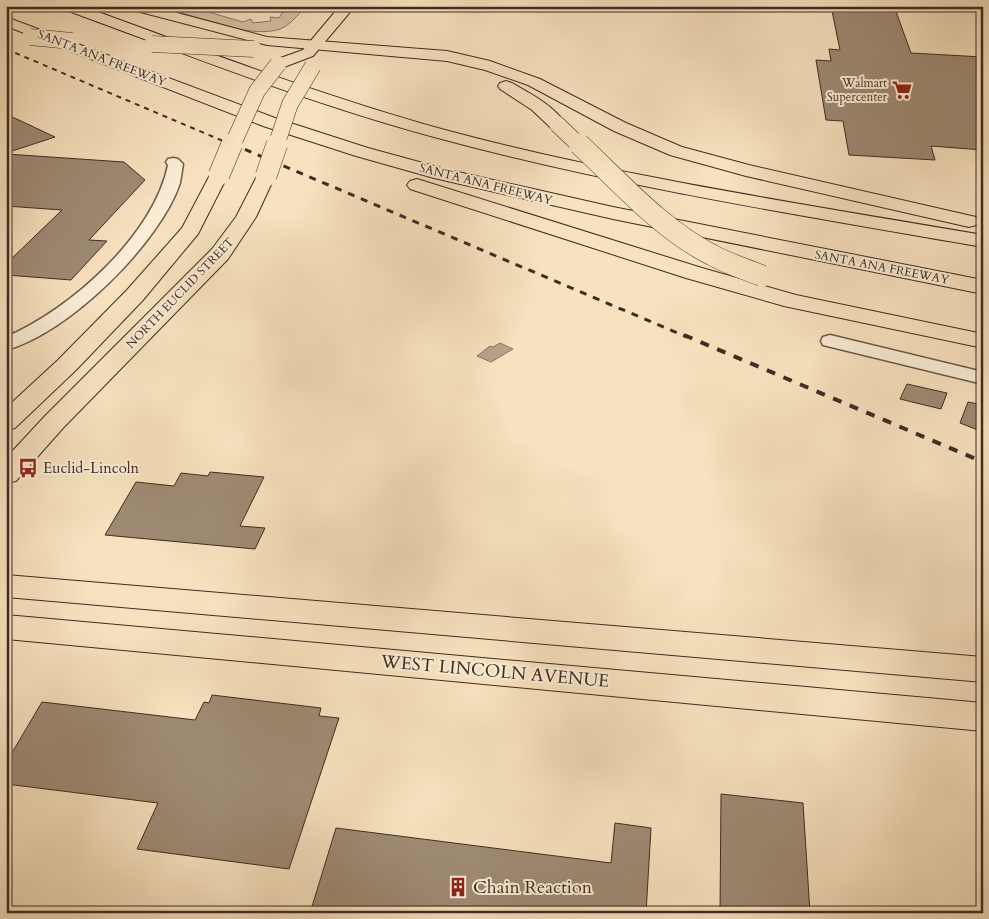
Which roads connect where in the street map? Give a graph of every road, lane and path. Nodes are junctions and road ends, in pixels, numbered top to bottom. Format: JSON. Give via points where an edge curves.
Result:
{"nodes":[{"id":1,"x":68,"y":6,"type":"edge"},
{"id":2,"x":134,"y":6,"type":"edge"},
{"id":3,"x":348,"y":6,"type":"edge"},
{"id":4,"x":6,"y":21,"type":"edge"},
{"id":5,"x":6,"y":33,"type":"edge"},
{"id":6,"x":102,"y":42,"type":"dead end"},
{"id":7,"x":122,"y":43,"type":"dead end"},
{"id":8,"x":312,"y":55,"type":"junction"},
{"id":9,"x":269,"y":122,"type":"junction"},
{"id":10,"x":173,"y":162,"type":"dead end"},
{"id":11,"x":983,"y":224,"type":"edge"},
{"id":12,"x":983,"y":242,"type":"edge"},
{"id":13,"x":983,"y":287,"type":"edge"},
{"id":14,"x":983,"y":322,"type":"edge"},
{"id":15,"x":830,"y":341,"type":"dead end"},
{"id":16,"x":983,"y":341,"type":"edge"},
{"id":17,"x":6,"y":344,"type":"edge"},
{"id":18,"x":983,"y":378,"type":"edge"},
{"id":19,"x":6,"y":422,"type":"edge"},
{"id":20,"x":6,"y":475,"type":"edge"},
{"id":21,"x":6,"y":586,"type":"edge"},
{"id":22,"x":6,"y":627,"type":"edge"},
{"id":23,"x":983,"y":670,"type":"edge"},
{"id":24,"x":983,"y":717,"type":"edge"}],
"edges":[{"from":1,"to":12,"type":"main road","via":[[308,94],[492,147],[664,183]]},
{"from":2,"to":8,"type":"main road"},
{"from":3,"to":8,"type":"main road","name":"NORTH EUCLID STREET"},
{"from":4,"to":9,"type":"main road","name":"SANTA ANA FREEWAY"},
{"from":5,"to":6,"type":"main road","bridge":true},
{"from":7,"to":8,"type":"main road","bridge":true},
{"from":8,"to":11,"type":"main road","via":[[420,53],[490,66],[534,82],[620,127],[676,150],[746,170]]},
{"from":8,"to":14,"type":"main road","bridge":true,"via":[[398,60],[459,70],[508,86],[538,106],[664,224],[713,256],[762,276],[833,298]]},
{"from":8,"to":19,"type":"main road","name":"NORTH EUCLID STREET","bridge":true,"via":[[278,64],[250,104],[191,230],[135,295]]},
{"from":8,"to":20,"type":"main road","name":"NORTH EUCLID STREET","bridge":true,"via":[[290,104],[256,200],[238,232]]},
{"from":9,"to":13,"type":"main road","name":"SANTA ANA FREEWAY","via":[[371,154],[526,194]]},
{"from":9,"to":16,"type":"main road","via":[[310,148],[684,270],[792,301]]},
{"from":10,"to":17,"type":"street","via":[[176,164],[176,178],[156,215],[116,264],[92,290],[64,312],[30,334]]},
{"from":15,"to":18,"type":"street"},
{"from":21,"to":23,"type":"main road"},
{"from":22,"to":24,"type":"main road","name":"WEST LINCOLN AVENUE"}]}
